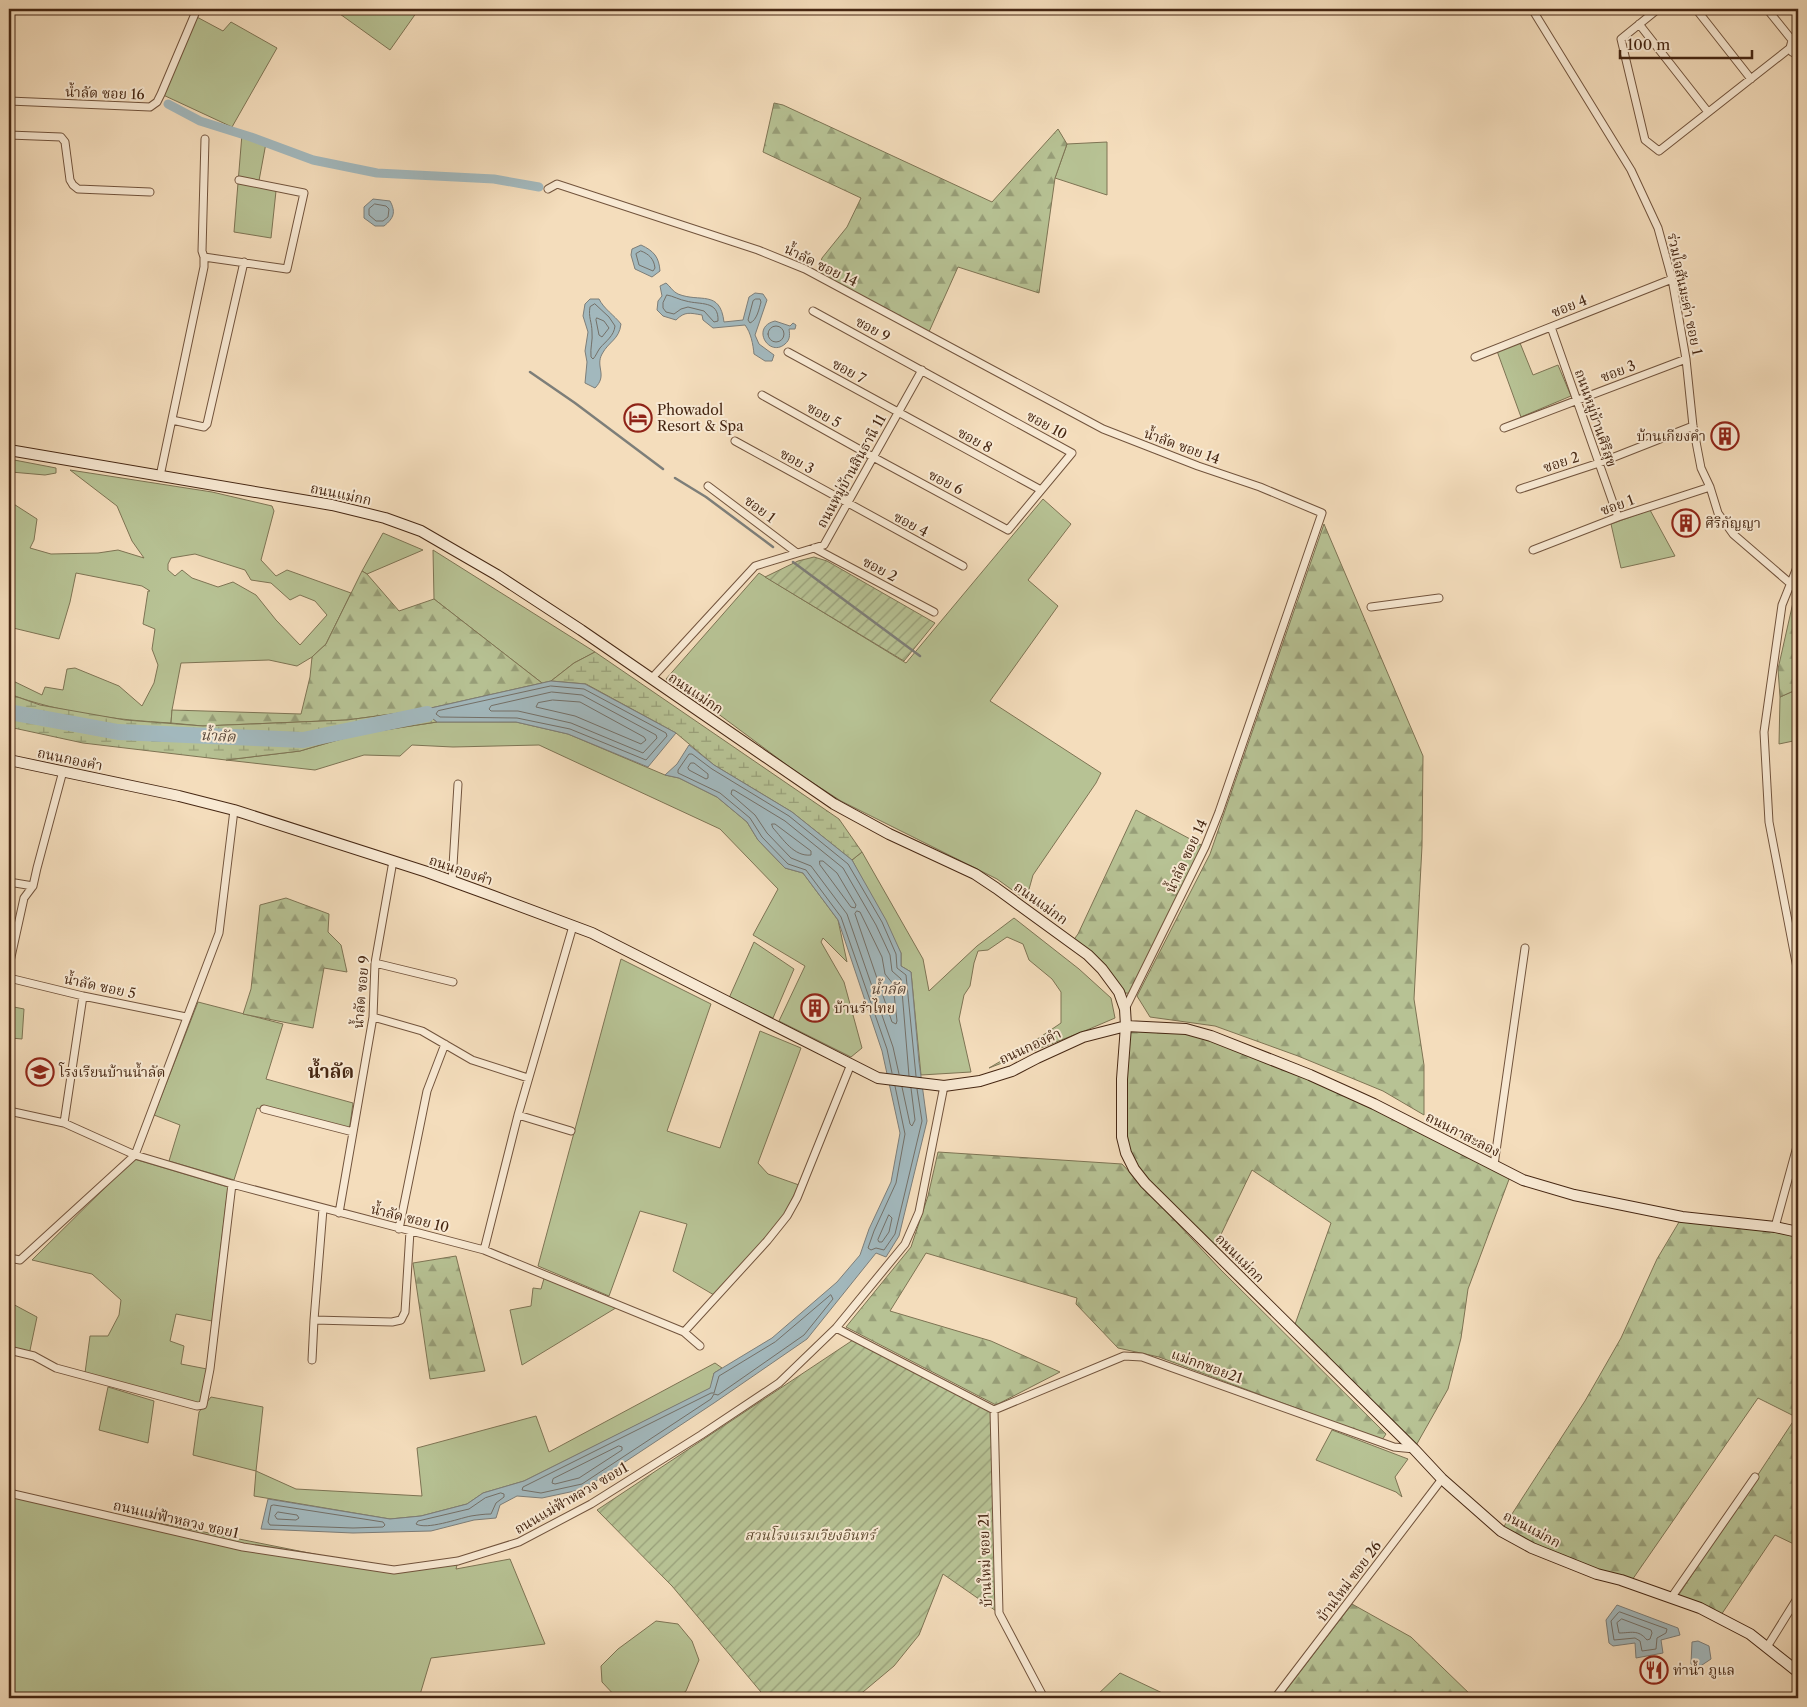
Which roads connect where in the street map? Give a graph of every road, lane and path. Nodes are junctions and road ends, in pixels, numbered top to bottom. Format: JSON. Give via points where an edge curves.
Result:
{"nodes":[{"id":1,"x":197,"y":9,"type":"edge"},
{"id":2,"x":1532,"y":9,"type":"edge"},
{"id":3,"x":1658,"y":9,"type":"edge"},
{"id":4,"x":1696,"y":9,"type":"edge"},
{"id":5,"x":1767,"y":9,"type":"edge"},
{"id":6,"x":1640,"y":24,"type":"junction"},
{"id":7,"x":1794,"y":42,"type":"edge"},
{"id":8,"x":1798,"y":55,"type":"edge"},
{"id":9,"x":1750,"y":79,"type":"junction"},
{"id":10,"x":9,"y":101,"type":"edge"},
{"id":11,"x":1708,"y":112,"type":"junction"},
{"id":12,"x":9,"y":135,"type":"edge"},
{"id":13,"x":206,"y":139,"type":"dead end"},
{"id":14,"x":239,"y":180,"type":"dead end"},
{"id":15,"x":548,"y":189,"type":"dead end"},
{"id":16,"x":150,"y":192,"type":"dead end"},
{"id":17,"x":204,"y":258,"type":"junction"},
{"id":18,"x":244,"y":262,"type":"junction"},
{"id":19,"x":1672,"y":279,"type":"junction"},
{"id":20,"x":813,"y":310,"type":"dead end"},
{"id":21,"x":1551,"y":327,"type":"junction"},
{"id":22,"x":788,"y":352,"type":"dead end"},
{"id":23,"x":1475,"y":357,"type":"dead end"},
{"id":24,"x":1686,"y":359,"type":"junction"},
{"id":25,"x":922,"y":370,"type":"junction"},
{"id":26,"x":762,"y":395,"type":"dead end"},
{"id":27,"x":1576,"y":401,"type":"junction"},
{"id":28,"x":898,"y":412,"type":"junction"},
{"id":29,"x":172,"y":420,"type":"junction"},
{"id":30,"x":1693,"y":426,"type":"junction"},
{"id":31,"x":1504,"y":428,"type":"dead end"},
{"id":32,"x":735,"y":441,"type":"dead end"},
{"id":33,"x":9,"y":450,"type":"edge"},
{"id":34,"x":873,"y":457,"type":"junction"},
{"id":35,"x":1599,"y":463,"type":"junction"},
{"id":36,"x":160,"y":476,"type":"junction"},
{"id":37,"x":708,"y":486,"type":"dead end"},
{"id":38,"x":1710,"y":487,"type":"junction"},
{"id":39,"x":1520,"y":489,"type":"dead end"},
{"id":40,"x":1040,"y":490,"type":"junction"},
{"id":41,"x":848,"y":503,"type":"junction"},
{"id":42,"x":1618,"y":517,"type":"junction"},
{"id":43,"x":1008,"y":530,"type":"joint"},
{"id":44,"x":814,"y":548,"type":"junction"},
{"id":45,"x":1533,"y":550,"type":"dead end"},
{"id":46,"x":797,"y":553,"type":"junction"},
{"id":47,"x":1798,"y":565,"type":"edge"},
{"id":48,"x":963,"y":566,"type":"dead end"},
{"id":49,"x":1791,"y":582,"type":"junction"},
{"id":50,"x":1798,"y":590,"type":"edge"},
{"id":51,"x":1439,"y":598,"type":"dead end"},
{"id":52,"x":1371,"y":607,"type":"dead end"},
{"id":53,"x":934,"y":612,"type":"dead end"},
{"id":54,"x":652,"y":678,"type":"junction"},
{"id":55,"x":9,"y":760,"type":"edge"},
{"id":56,"x":64,"y":771,"type":"junction"},
{"id":57,"x":458,"y":784,"type":"dead end"},
{"id":58,"x":234,"y":810,"type":"junction"},
{"id":59,"x":393,"y":861,"type":"junction"},
{"id":60,"x":9,"y":882,"type":"edge"},
{"id":61,"x":452,"y":882,"type":"junction"},
{"id":62,"x":33,"y":886,"type":"junction"},
{"id":63,"x":573,"y":926,"type":"junction"},
{"id":64,"x":1525,"y":948,"type":"dead end"},
{"id":65,"x":375,"y":963,"type":"junction"},
{"id":66,"x":9,"y":966,"type":"edge"},
{"id":67,"x":1798,"y":973,"type":"edge"},
{"id":68,"x":9,"y":978,"type":"edge"},
{"id":69,"x":453,"y":982,"type":"dead end"},
{"id":70,"x":83,"y":996,"type":"junction"},
{"id":71,"x":1125,"y":1009,"type":"junction"},
{"id":72,"x":186,"y":1017,"type":"junction"},
{"id":73,"x":373,"y":1017,"type":"junction"},
{"id":74,"x":1126,"y":1026,"type":"junction"},
{"id":75,"x":445,"y":1044,"type":"junction"},
{"id":76,"x":850,"y":1064,"type":"junction"},
{"id":77,"x":528,"y":1078,"type":"junction"},
{"id":78,"x":944,"y":1086,"type":"junction"},
{"id":79,"x":264,"y":1109,"type":"dead end"},
{"id":80,"x":9,"y":1111,"type":"edge"},
{"id":81,"x":518,"y":1115,"type":"junction"},
{"id":82,"x":64,"y":1123,"type":"junction"},
{"id":83,"x":572,"y":1131,"type":"dead end"},
{"id":84,"x":353,"y":1132,"type":"junction"},
{"id":85,"x":1798,"y":1143,"type":"edge"},
{"id":86,"x":135,"y":1155,"type":"junction"},
{"id":87,"x":1494,"y":1165,"type":"junction"},
{"id":88,"x":232,"y":1184,"type":"junction"},
{"id":89,"x":323,"y":1209,"type":"junction"},
{"id":90,"x":339,"y":1213,"type":"junction"},
{"id":91,"x":1775,"y":1227,"type":"junction"},
{"id":92,"x":399,"y":1229,"type":"junction"},
{"id":93,"x":410,"y":1231,"type":"junction"},
{"id":94,"x":1798,"y":1232,"type":"edge"},
{"id":95,"x":484,"y":1250,"type":"junction"},
{"id":96,"x":9,"y":1258,"type":"edge"},
{"id":97,"x":314,"y":1320,"type":"junction"},
{"id":98,"x":836,"y":1328,"type":"junction"},
{"id":99,"x":684,"y":1332,"type":"junction"},
{"id":100,"x":700,"y":1346,"type":"dead end"},
{"id":101,"x":9,"y":1350,"type":"edge"},
{"id":102,"x":312,"y":1360,"type":"dead end"},
{"id":103,"x":994,"y":1410,"type":"junction"},
{"id":104,"x":1414,"y":1449,"type":"junction"},
{"id":105,"x":1754,"y":1477,"type":"dead end"},
{"id":106,"x":1442,"y":1479,"type":"junction"},
{"id":107,"x":9,"y":1493,"type":"edge"},
{"id":108,"x":1798,"y":1597,"type":"edge"},
{"id":109,"x":1671,"y":1598,"type":"junction"},
{"id":110,"x":1767,"y":1647,"type":"junction"},
{"id":111,"x":1798,"y":1672,"type":"edge"},
{"id":112,"x":1044,"y":1698,"type":"edge"},
{"id":113,"x":1275,"y":1698,"type":"edge"}],
"edges":[{"from":1,"to":10,"type":"street","name":"น้ำลัด ซอย 16","via":[[161,94],[150,107]]},
{"from":2,"to":19,"type":"street","name":"ร่วมใจสันมะค่า ซอย 1","via":[[1631,170],[1658,228]]},
{"from":3,"to":6,"type":"street"},
{"from":4,"to":9,"type":"street"},
{"from":5,"to":7,"type":"street"},
{"from":6,"to":11,"type":"street"},
{"from":6,"to":11,"type":"street","via":[[1620,39],[1645,140],[1659,151]]},
{"from":7,"to":8,"type":"street","via":[[1792,52]]},
{"from":7,"to":9,"type":"street"},
{"from":9,"to":11,"type":"street"},
{"from":12,"to":16,"type":"street","via":[[63,138],[70,180],[78,189]]},
{"from":13,"to":17,"type":"street"},
{"from":14,"to":18,"type":"street","via":[[304,193],[287,269]]},
{"from":15,"to":71,"type":"street","name":"น้ำลัด ซอย 14","via":[[557,184],[789,262],[1103,430],[1322,513],[1216,821]]},
{"from":17,"to":18,"type":"street"},
{"from":17,"to":29,"type":"street"},
{"from":18,"to":29,"type":"street","via":[[207,424],[204,427]]},
{"from":19,"to":21,"type":"street","name":"ซอย 4"},
{"from":19,"to":24,"type":"street","name":"ร่วมใจสันมะค่า ซอย 1"},
{"from":20,"to":25,"type":"street","name":"ซอย 9"},
{"from":21,"to":23,"type":"street","name":"ซอย 4"},
{"from":21,"to":27,"type":"street","name":"ถนนหมู่บ้านศิริสุข"},
{"from":22,"to":28,"type":"street","name":"ซอย 7"},
{"from":24,"to":27,"type":"street","name":"ซอย 3"},
{"from":24,"to":30,"type":"street","name":"ร่วมใจสันมะค่า ซอย 1"},
{"from":25,"to":28,"type":"street","name":"ถนนหมู่บ้านสินธานี 11"},
{"from":25,"to":40,"type":"street","name":"ซอย 10","via":[[1072,453]]},
{"from":26,"to":34,"type":"street","name":"ซอย 5"},
{"from":27,"to":31,"type":"street","name":"ซอย 3"},
{"from":27,"to":35,"type":"street","name":"ถนนหมู่บ้านศิริสุข"},
{"from":28,"to":34,"type":"street","name":"ถนนหมู่บ้านสินธานี 11"},
{"from":28,"to":40,"type":"street","name":"ซอย 8"},
{"from":29,"to":36,"type":"street"},
{"from":30,"to":35,"type":"street","name":"ซอย 2"},
{"from":30,"to":38,"type":"street","name":"ร่วมใจสันมะค่า ซอย 1","via":[[1701,468]]},
{"from":32,"to":41,"type":"street","name":"ซอย 3"},
{"from":33,"to":36,"type":"street","name":"ถนนแม่กก"},
{"from":34,"to":41,"type":"street","name":"ถนนหมู่บ้านสินธานี 11"},
{"from":34,"to":43,"type":"street","name":"ซอย 6"},
{"from":35,"to":39,"type":"street","name":"ซอย 2"},
{"from":35,"to":42,"type":"street","name":"ถนนหมู่บ้านศิริสุข"},
{"from":36,"to":54,"type":"street","name":"ถนนแม่กก","via":[[332,505],[385,518],[421,532],[497,575]]},
{"from":37,"to":46,"type":"street","name":"ซอย 1"},
{"from":38,"to":42,"type":"street","name":"ซอย 1"},
{"from":38,"to":49,"type":"street","name":"ร่วมใจสันมะค่า ซอย 1","via":[[1718,513],[1733,534]]},
{"from":40,"to":43,"type":"street","name":"ซอย 10"},
{"from":41,"to":44,"type":"street","name":"ถนนหมู่บ้านสินธานี 11","via":[[824,545]]},
{"from":41,"to":48,"type":"street","name":"ซอย 4"},
{"from":42,"to":45,"type":"street","name":"ซอย 1"},
{"from":44,"to":46,"type":"street","name":"ถนนหมู่บ้านสินธานี 11"},
{"from":44,"to":53,"type":"street","name":"ซอย 2"},
{"from":46,"to":54,"type":"street","name":"ถนนหมู่บ้านสินธานี 11","via":[[755,566]]},
{"from":47,"to":49,"type":"street"},
{"from":49,"to":50,"type":"street","name":"ร่วมใจสันมะค่า ซอย 1"},
{"from":49,"to":67,"type":"street","via":[[1782,605],[1764,732],[1769,822]]},
{"from":51,"to":52,"type":"street"},
{"from":54,"to":71,"type":"street","name":"ถนนแม่กก","via":[[834,804],[975,874],[996,888],[1088,955],[1111,979]]},
{"from":55,"to":56,"type":"street","name":"ถนนกองคำ"},
{"from":56,"to":58,"type":"street","name":"ถนนกองคำ"},
{"from":56,"to":62,"type":"street"},
{"from":57,"to":61,"type":"street"},
{"from":58,"to":59,"type":"street","name":"ถนนกองคำ"},
{"from":58,"to":72,"type":"street","via":[[219,933]]},
{"from":59,"to":61,"type":"street","name":"ถนนกองคำ"},
{"from":59,"to":65,"type":"street","name":"น้ำลัด ซอย 9"},
{"from":60,"to":62,"type":"street"},
{"from":61,"to":63,"type":"street","name":"ถนนกองคำ"},
{"from":62,"to":66,"type":"street","via":[[24,898]]},
{"from":63,"to":76,"type":"street","name":"ถนนกองคำ","via":[[592,932]]},
{"from":63,"to":77,"type":"street"},
{"from":64,"to":87,"type":"street"},
{"from":65,"to":69,"type":"street"},
{"from":65,"to":73,"type":"street","name":"น้ำลัด ซอย 9"},
{"from":68,"to":70,"type":"street","name":"น้ำลัด ซอย 5"},
{"from":70,"to":72,"type":"street","name":"น้ำลัด ซอย 5"},
{"from":70,"to":82,"type":"street"},
{"from":71,"to":74,"type":"street","name":"ถนนแม่กก"},
{"from":72,"to":86,"type":"street"},
{"from":73,"to":75,"type":"street","via":[[422,1031]]},
{"from":73,"to":84,"type":"street","name":"น้ำลัด ซอย 9"},
{"from":74,"to":78,"type":"street","name":"ถนนกองคำ","via":[[1083,1037],[1012,1071],[980,1082]]},
{"from":74,"to":87,"type":"street","name":"ถนนกาสะลอง","via":[[1186,1029],[1211,1036],[1374,1104]]},
{"from":74,"to":104,"type":"street","name":"ถนนแม่กก","via":[[1122,1136],[1134,1169]]},
{"from":75,"to":77,"type":"street","via":[[472,1060]]},
{"from":75,"to":92,"type":"street","via":[[427,1091]]},
{"from":76,"to":78,"type":"street","name":"ถนนกองคำ","via":[[878,1078]]},
{"from":76,"to":99,"type":"street","via":[[787,1216]]},
{"from":77,"to":81,"type":"street"},
{"from":78,"to":98,"type":"street","name":"ถนนแม่ฟ้าหลวง ซอย1","via":[[919,1212],[905,1244]]},
{"from":79,"to":84,"type":"street"},
{"from":80,"to":82,"type":"street","name":"น้ำลัด ซอย 10"},
{"from":81,"to":83,"type":"street"},
{"from":81,"to":95,"type":"street"},
{"from":82,"to":86,"type":"street","name":"น้ำลัด ซอย 10"},
{"from":84,"to":90,"type":"street","name":"น้ำลัด ซอย 9"},
{"from":85,"to":91,"type":"street"},
{"from":86,"to":88,"type":"street","name":"น้ำลัด ซอย 10"},
{"from":86,"to":96,"type":"street","via":[[20,1260]]},
{"from":87,"to":91,"type":"street","name":"ถนนกาสะลอง","via":[[1523,1180],[1602,1202],[1682,1217]]},
{"from":88,"to":89,"type":"street","name":"น้ำลัด ซอย 10"},
{"from":88,"to":101,"type":"street","via":[[203,1405],[56,1368],[34,1356]]},
{"from":89,"to":90,"type":"street","name":"น้ำลัด ซอย 10"},
{"from":89,"to":97,"type":"street"},
{"from":90,"to":92,"type":"street","name":"น้ำลัด ซอย 10"},
{"from":91,"to":94,"type":"street","name":"ถนนกาสะลอง"},
{"from":92,"to":93,"type":"street","name":"น้ำลัด ซอย 10"},
{"from":93,"to":95,"type":"street","name":"น้ำลัด ซอย 10"},
{"from":93,"to":97,"type":"street","via":[[405,1312],[401,1320]]},
{"from":95,"to":99,"type":"street","name":"น้ำลัด ซอย 10"},
{"from":97,"to":102,"type":"street"},
{"from":98,"to":103,"type":"street"},
{"from":98,"to":107,"type":"street","name":"ถนนแม่ฟ้าหลวง ซอย1","via":[[778,1383],[701,1435],[599,1498],[519,1542],[458,1562],[394,1570],[243,1548]]},
{"from":99,"to":100,"type":"street","name":"น้ำลัด ซอย 10"},
{"from":103,"to":104,"type":"street","name":"แม่กกซอย21","via":[[1124,1356],[1142,1357],[1394,1447]]},
{"from":103,"to":112,"type":"street","name":"บ้านใหม่ ซอย 21","via":[[999,1613]]},
{"from":104,"to":106,"type":"street","name":"ถนนแม่กก"},
{"from":105,"to":109,"type":"street"},
{"from":106,"to":109,"type":"street","name":"ถนนแม่กก","via":[[1501,1531],[1532,1548]]},
{"from":106,"to":113,"type":"street","name":"บ้านใหม่ ซอย 26"},
{"from":108,"to":110,"type":"street"},
{"from":109,"to":110,"type":"street","name":"ถนนแม่กก","via":[[1706,1611],[1750,1634]]},
{"from":110,"to":111,"type":"street","name":"ถนนแม่กก"}]}
